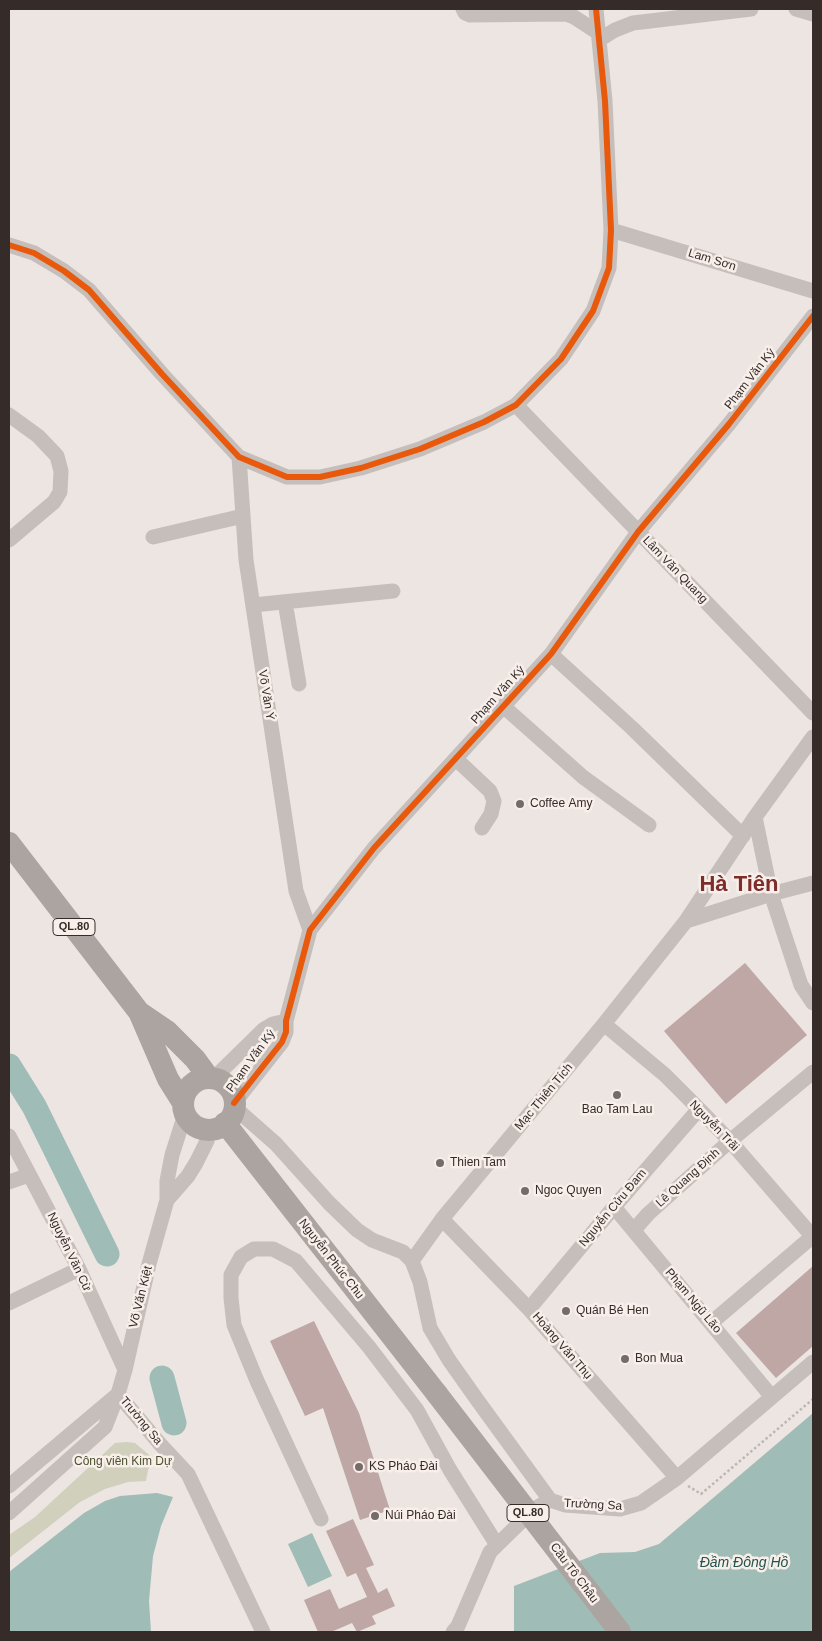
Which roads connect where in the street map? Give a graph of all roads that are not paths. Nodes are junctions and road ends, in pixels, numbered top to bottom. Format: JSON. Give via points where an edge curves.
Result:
{"nodes":[{"id":1,"x":463,"y":9,"type":"edge"},
{"id":2,"x":596,"y":9,"type":"edge"},
{"id":3,"x":751,"y":9,"type":"edge"},
{"id":4,"x":796,"y":9,"type":"edge"},
{"id":5,"x":813,"y":14,"type":"edge"},
{"id":6,"x":598,"y":36,"type":"junction"},
{"id":7,"x":611,"y":230,"type":"junction"},
{"id":8,"x":9,"y":245,"type":"edge"},
{"id":9,"x":813,"y":291,"type":"edge"},
{"id":10,"x":813,"y":316,"type":"edge"},
{"id":11,"x":516,"y":405,"type":"junction"},
{"id":12,"x":9,"y":415,"type":"edge"},
{"id":13,"x":239,"y":457,"type":"junction"},
{"id":14,"x":243,"y":516,"type":"junction"},
{"id":15,"x":638,"y":532,"type":"junction"},
{"id":16,"x":153,"y":537,"type":"dead end"},
{"id":17,"x":9,"y":540,"type":"edge"},
{"id":18,"x":393,"y":591,"type":"dead end"},
{"id":19,"x":285,"y":602,"type":"junction"},
{"id":20,"x":253,"y":605,"type":"junction"},
{"id":21,"x":550,"y":654,"type":"junction"},
{"id":22,"x":299,"y":684,"type":"dead end"},
{"id":23,"x":503,"y":706,"type":"junction"},
{"id":24,"x":813,"y":713,"type":"edge"},
{"id":25,"x":813,"y":737,"type":"edge"},
{"id":26,"x":456,"y":759,"type":"junction"},
{"id":27,"x":755,"y":817,"type":"junction"},
{"id":28,"x":649,"y":825,"type":"dead end"},
{"id":29,"x":482,"y":828,"type":"dead end"},
{"id":30,"x":742,"y":836,"type":"junction"},
{"id":31,"x":9,"y":843,"type":"edge"},
{"id":32,"x":813,"y":883,"type":"edge"},
{"id":33,"x":771,"y":894,"type":"junction"},
{"id":34,"x":686,"y":921,"type":"junction"},
{"id":35,"x":310,"y":930,"type":"junction"},
{"id":36,"x":813,"y":1003,"type":"edge"},
{"id":37,"x":139,"y":1012,"type":"junction"},
{"id":38,"x":286,"y":1021,"type":"junction"},
{"id":39,"x":604,"y":1024,"type":"junction"},
{"id":40,"x":813,"y":1072,"type":"edge"},
{"id":41,"x":212,"y":1078,"type":"junction"},
{"id":42,"x":184,"y":1108,"type":"junction"},
{"id":43,"x":699,"y":1109,"type":"junction"},
{"id":44,"x":226,"y":1116,"type":"junction"},
{"id":45,"x":9,"y":1136,"type":"edge"},
{"id":46,"x":730,"y":1141,"type":"junction"},
{"id":47,"x":29,"y":1175,"type":"junction"},
{"id":48,"x":9,"y":1182,"type":"edge"},
{"id":49,"x":167,"y":1200,"type":"junction"},
{"id":50,"x":614,"y":1207,"type":"junction"},
{"id":51,"x":442,"y":1219,"type":"junction"},
{"id":52,"x":634,"y":1230,"type":"junction"},
{"id":53,"x":813,"y":1237,"type":"edge"},
{"id":54,"x":412,"y":1261,"type":"junction"},
{"id":55,"x":79,"y":1269,"type":"junction"},
{"id":56,"x":9,"y":1303,"type":"edge"},
{"id":57,"x":528,"y":1309,"type":"junction"},
{"id":58,"x":711,"y":1323,"type":"junction"},
{"id":59,"x":412,"y":1362,"type":"junction"},
{"id":60,"x":813,"y":1362,"type":"edge"},
{"id":61,"x":125,"y":1370,"type":"junction"},
{"id":62,"x":396,"y":1382,"type":"junction"},
{"id":63,"x":118,"y":1394,"type":"junction"},
{"id":64,"x":437,"y":1394,"type":"joint"},
{"id":65,"x":772,"y":1397,"type":"junction"},
{"id":66,"x":677,"y":1478,"type":"junction"},
{"id":67,"x":9,"y":1486,"type":"edge"},
{"id":68,"x":550,"y":1500,"type":"junction"},
{"id":69,"x":9,"y":1513,"type":"edge"},
{"id":70,"x":322,"y":1519,"type":"dead end"},
{"id":71,"x":497,"y":1545,"type":"junction"},
{"id":72,"x":263,"y":1632,"type":"edge"},
{"id":73,"x":453,"y":1632,"type":"edge"},
{"id":74,"x":620,"y":1632,"type":"edge"}],
"edges":[{"from":1,"to":6,"type":"street","via":[[470,15],[566,14]]},
{"from":2,"to":6,"type":"street"},
{"from":3,"to":6,"type":"street","via":[[633,22]]},
{"from":4,"to":5,"type":"street"},
{"from":6,"to":7,"type":"street","via":[[605,102]]},
{"from":7,"to":9,"type":"street","name":"Lam Sơn"},
{"from":7,"to":11,"type":"street","via":[[608,268],[593,311],[560,359]]},
{"from":8,"to":13,"type":"street","via":[[34,254],[89,290]]},
{"from":10,"to":15,"type":"street","name":"Phạm Văn Ký","via":[[729,424]]},
{"from":11,"to":13,"type":"street","via":[[420,448],[361,468],[320,477],[287,477]]},
{"from":11,"to":15,"type":"street","name":"Lâm Văn Quang"},
{"from":12,"to":17,"type":"street","via":[[38,436],[57,456],[61,471],[60,492],[54,502]]},
{"from":13,"to":14,"type":"street","name":"Võ Văn Ý"},
{"from":14,"to":16,"type":"street"},
{"from":14,"to":20,"type":"street","name":"Võ Văn Ý"},
{"from":15,"to":21,"type":"street","name":"Phạm Văn Ký"},
{"from":15,"to":24,"type":"street","name":"Lâm Văn Quang"},
{"from":18,"to":19,"type":"street"},
{"from":19,"to":20,"type":"street"},
{"from":19,"to":22,"type":"street"},
{"from":20,"to":35,"type":"street","name":"Võ Văn Ý","via":[[296,891]]},
{"from":21,"to":23,"type":"street","name":"Phạm Văn Ký"},
{"from":21,"to":30,"type":"street","via":[[632,728]]},
{"from":23,"to":26,"type":"street","name":"Phạm Văn Ký"},
{"from":23,"to":28,"type":"street","via":[[583,777]]},
{"from":25,"to":27,"type":"street","name":"Mạc Thiên Tích"},
{"from":26,"to":29,"type":"street","via":[[490,791],[494,801],[491,814]]},
{"from":26,"to":35,"type":"street","name":"Phạm Văn Ký","via":[[374,848]]},
{"from":27,"to":30,"type":"street","name":"Mạc Thiên Tích"},
{"from":27,"to":33,"type":"street"},
{"from":30,"to":34,"type":"street","name":"Mạc Thiên Tích"},
{"from":31,"to":37,"type":"highway","number":"QL.80"},
{"from":32,"to":33,"type":"street"},
{"from":33,"to":34,"type":"street"},
{"from":33,"to":36,"type":"street","via":[[801,985]]},
{"from":34,"to":39,"type":"street","name":"Mạc Thiên Tích"},
{"from":35,"to":38,"type":"street","name":"Phạm Văn Ký"},
{"from":37,"to":41,"type":"highway","number":"QL.80","via":[[167,1031]]},
{"from":37,"to":42,"type":"highway"},
{"from":38,"to":41,"type":"street","via":[[263,1030]]},
{"from":38,"to":44,"type":"street","name":"Phạm Văn Ký","via":[[282,1042]]},
{"from":39,"to":43,"type":"street","name":"Nguyễn Trãi","via":[[665,1075]]},
{"from":39,"to":51,"type":"street","name":"Mạc Thiên Tích"},
{"from":40,"to":46,"type":"street","name":"Lê Quang Định"},
{"from":41,"to":42,"type":"highway","via":[[194,1082],[188,1088]]},
{"from":41,"to":44,"type":"highway","via":[[222,1082],[233,1095]]},
{"from":42,"to":44,"type":"highway","via":[[196,1126]]},
{"from":42,"to":49,"type":"street","name":"Võ Văn Kiệt","via":[[167,1181]]},
{"from":43,"to":46,"type":"street","name":"Nguyễn Trãi"},
{"from":43,"to":50,"type":"street","name":"Nguyễn Cửu Đam"},
{"from":44,"to":49,"type":"street","name":"Võ Văn Kiệt","via":[[207,1141],[188,1176]]},
{"from":44,"to":54,"type":"street","via":[[276,1144],[357,1230],[372,1240],[403,1252]]},
{"from":44,"to":59,"type":"highway","name":"Nguyễn Phúc Chu","number":"QL.80"},
{"from":45,"to":47,"type":"street","name":"Nguyễn Văn Cừ"},
{"from":46,"to":52,"type":"street","name":"Lê Quang Định"},
{"from":46,"to":53,"type":"street","name":"Nguyễn Trãi"},
{"from":47,"to":48,"type":"street"},
{"from":47,"to":55,"type":"street","name":"Nguyễn Văn Cừ"},
{"from":49,"to":61,"type":"street","name":"Võ Văn Kiệt"},
{"from":50,"to":52,"type":"street","name":"Phạm Ngũ Lão"},
{"from":50,"to":57,"type":"street","name":"Nguyễn Cửu Đam"},
{"from":51,"to":54,"type":"street","name":"Mạc Thiên Tích"},
{"from":51,"to":57,"type":"street","name":"Hoàng Văn Thụ"},
{"from":52,"to":58,"type":"street","name":"Phạm Ngũ Lão"},
{"from":53,"to":58,"type":"street"},
{"from":54,"to":68,"type":"street","via":[[430,1328],[449,1360]]},
{"from":55,"to":56,"type":"street"},
{"from":55,"to":61,"type":"street","name":"Nguyễn Văn Cừ"},
{"from":57,"to":66,"type":"street","name":"Hoàng Văn Thụ"},
{"from":58,"to":65,"type":"street","name":"Phạm Ngũ Lão"},
{"from":59,"to":62,"type":"street"},
{"from":59,"to":64,"type":"highway","name":"Nguyễn Phúc Chu","number":"QL.80"},
{"from":60,"to":65,"type":"street","name":"Trường Sa"},
{"from":61,"to":63,"type":"street","name":"Võ Văn Kiệt"},
{"from":62,"to":70,"type":"street","via":[[296,1261],[273,1249],[254,1249],[241,1257],[231,1275],[234,1325]]},
{"from":62,"to":71,"type":"street","via":[[418,1410],[450,1470]]},
{"from":63,"to":67,"type":"street"},
{"from":63,"to":69,"type":"street","name":"Võ Văn Kiệt","via":[[105,1427]]},
{"from":63,"to":72,"type":"street","name":"Trường Sa","via":[[188,1474]]},
{"from":64,"to":74,"type":"highway","name":"Cầu Tô Châu","number":"QL.80","bridge":true},
{"from":65,"to":66,"type":"street","name":"Trường Sa"},
{"from":66,"to":68,"type":"street","name":"Trường Sa","via":[[641,1503],[620,1509],[565,1505]]},
{"from":68,"to":71,"type":"street","name":"Trường Sa","via":[[534,1509]]},
{"from":71,"to":73,"type":"street","name":"Trường Sa","via":[[490,1552]]}]}
